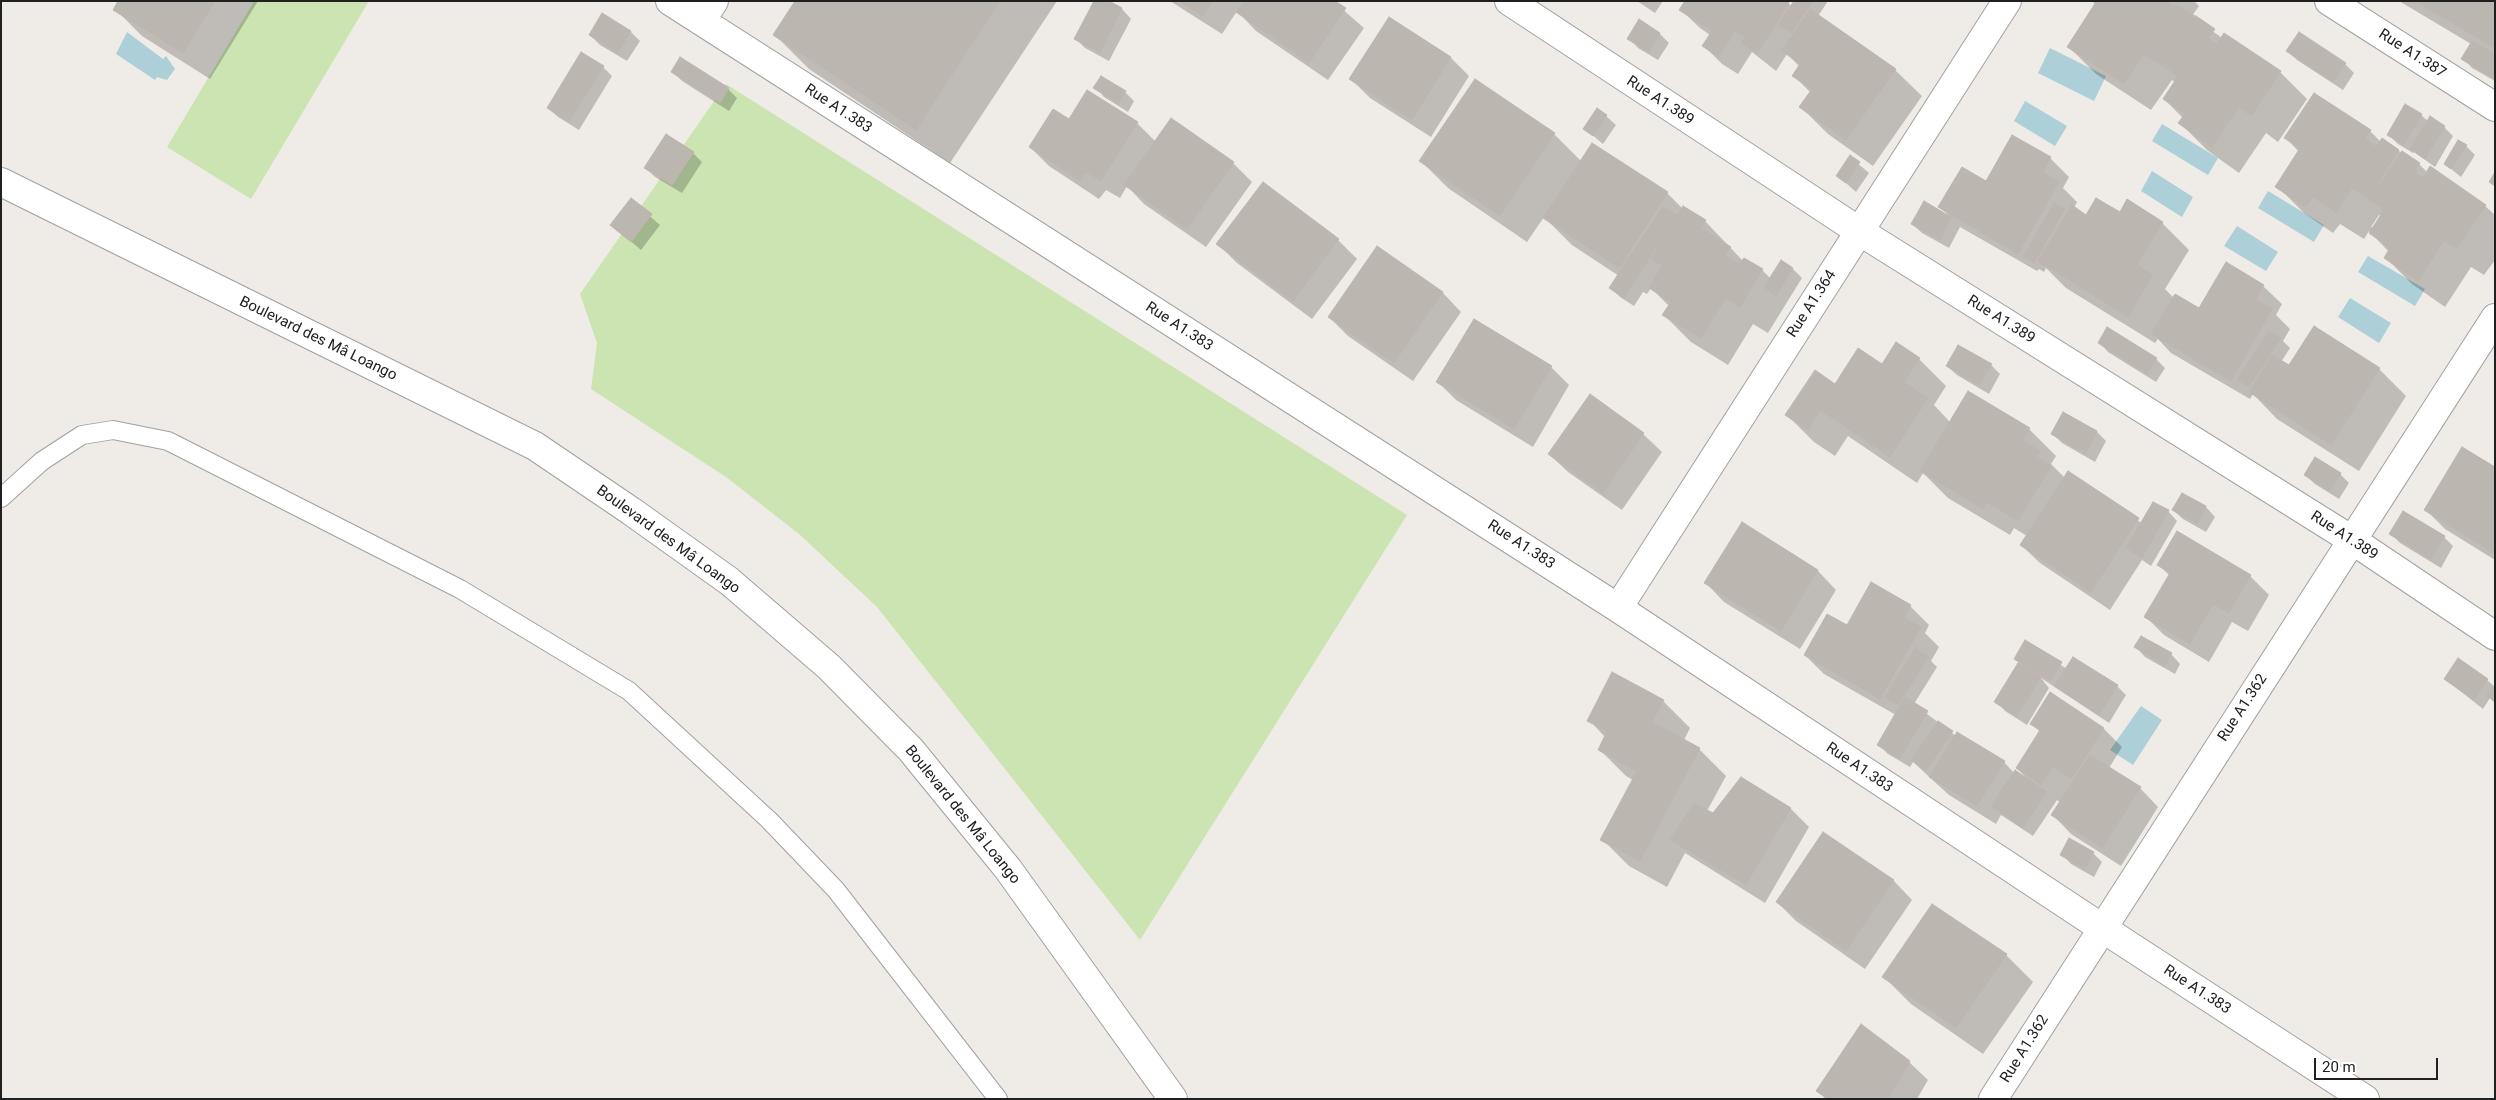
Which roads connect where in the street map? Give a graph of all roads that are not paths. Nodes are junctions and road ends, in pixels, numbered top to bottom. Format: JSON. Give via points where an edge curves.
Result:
{"nodes":[{"id":1,"x":670,"y":1,"type":"edge"},
{"id":2,"x":1509,"y":1,"type":"edge"},
{"id":3,"x":2007,"y":1,"type":"edge"},
{"id":4,"x":2329,"y":1,"type":"edge"},
{"id":5,"x":707,"y":11,"type":"edge"},
{"id":6,"x":2495,"y":108,"type":"edge"},
{"id":7,"x":1,"y":182,"type":"edge"},
{"id":8,"x":1859,"y":231,"type":"junction"},
{"id":9,"x":2495,"y":318,"type":"edge"},
{"id":10,"x":1,"y":498,"type":"edge"},
{"id":11,"x":2352,"y":540,"type":"junction"},
{"id":12,"x":1618,"y":608,"type":"junction"},
{"id":13,"x":2495,"y":636,"type":"edge"},
{"id":14,"x":2102,"y":928,"type":"junction"},
{"id":15,"x":998,"y":1099,"type":"edge"},
{"id":16,"x":1173,"y":1099,"type":"edge"},
{"id":17,"x":1993,"y":1099,"type":"edge"},
{"id":18,"x":2365,"y":1099,"type":"edge"}],
"edges":[{"from":1,"to":5,"type":"street","name":"Rue A1.383"},
{"from":2,"to":8,"type":"street","name":"Rue A1.389"},
{"from":3,"to":8,"type":"street","name":"Rue A1.364"},
{"from":4,"to":6,"type":"street","name":"Rue A1.387"},
{"from":5,"to":12,"type":"street","name":"Rue A1.383"},
{"from":7,"to":16,"type":"street","name":"Boulevard des Mâ Loango","via":[[535,446],[729,581],[829,667],[911,750],[1008,869]]},
{"from":8,"to":11,"type":"street","name":"Rue A1.389"},
{"from":8,"to":12,"type":"street","name":"Rue A1.364"},
{"from":9,"to":11,"type":"street","name":"Rue A1.362"},
{"from":10,"to":15,"type":"lane","via":[[42,461],[82,435],[113,430],[168,441],[460,589],[629,691],[769,820],[829,883]]},
{"from":11,"to":13,"type":"street","name":"Rue A1.389"},
{"from":11,"to":14,"type":"street","name":"Rue A1.362"},
{"from":12,"to":14,"type":"street","name":"Rue A1.383"},
{"from":14,"to":17,"type":"street","name":"Rue A1.362"},
{"from":14,"to":18,"type":"street","name":"Rue A1.383"}]}
